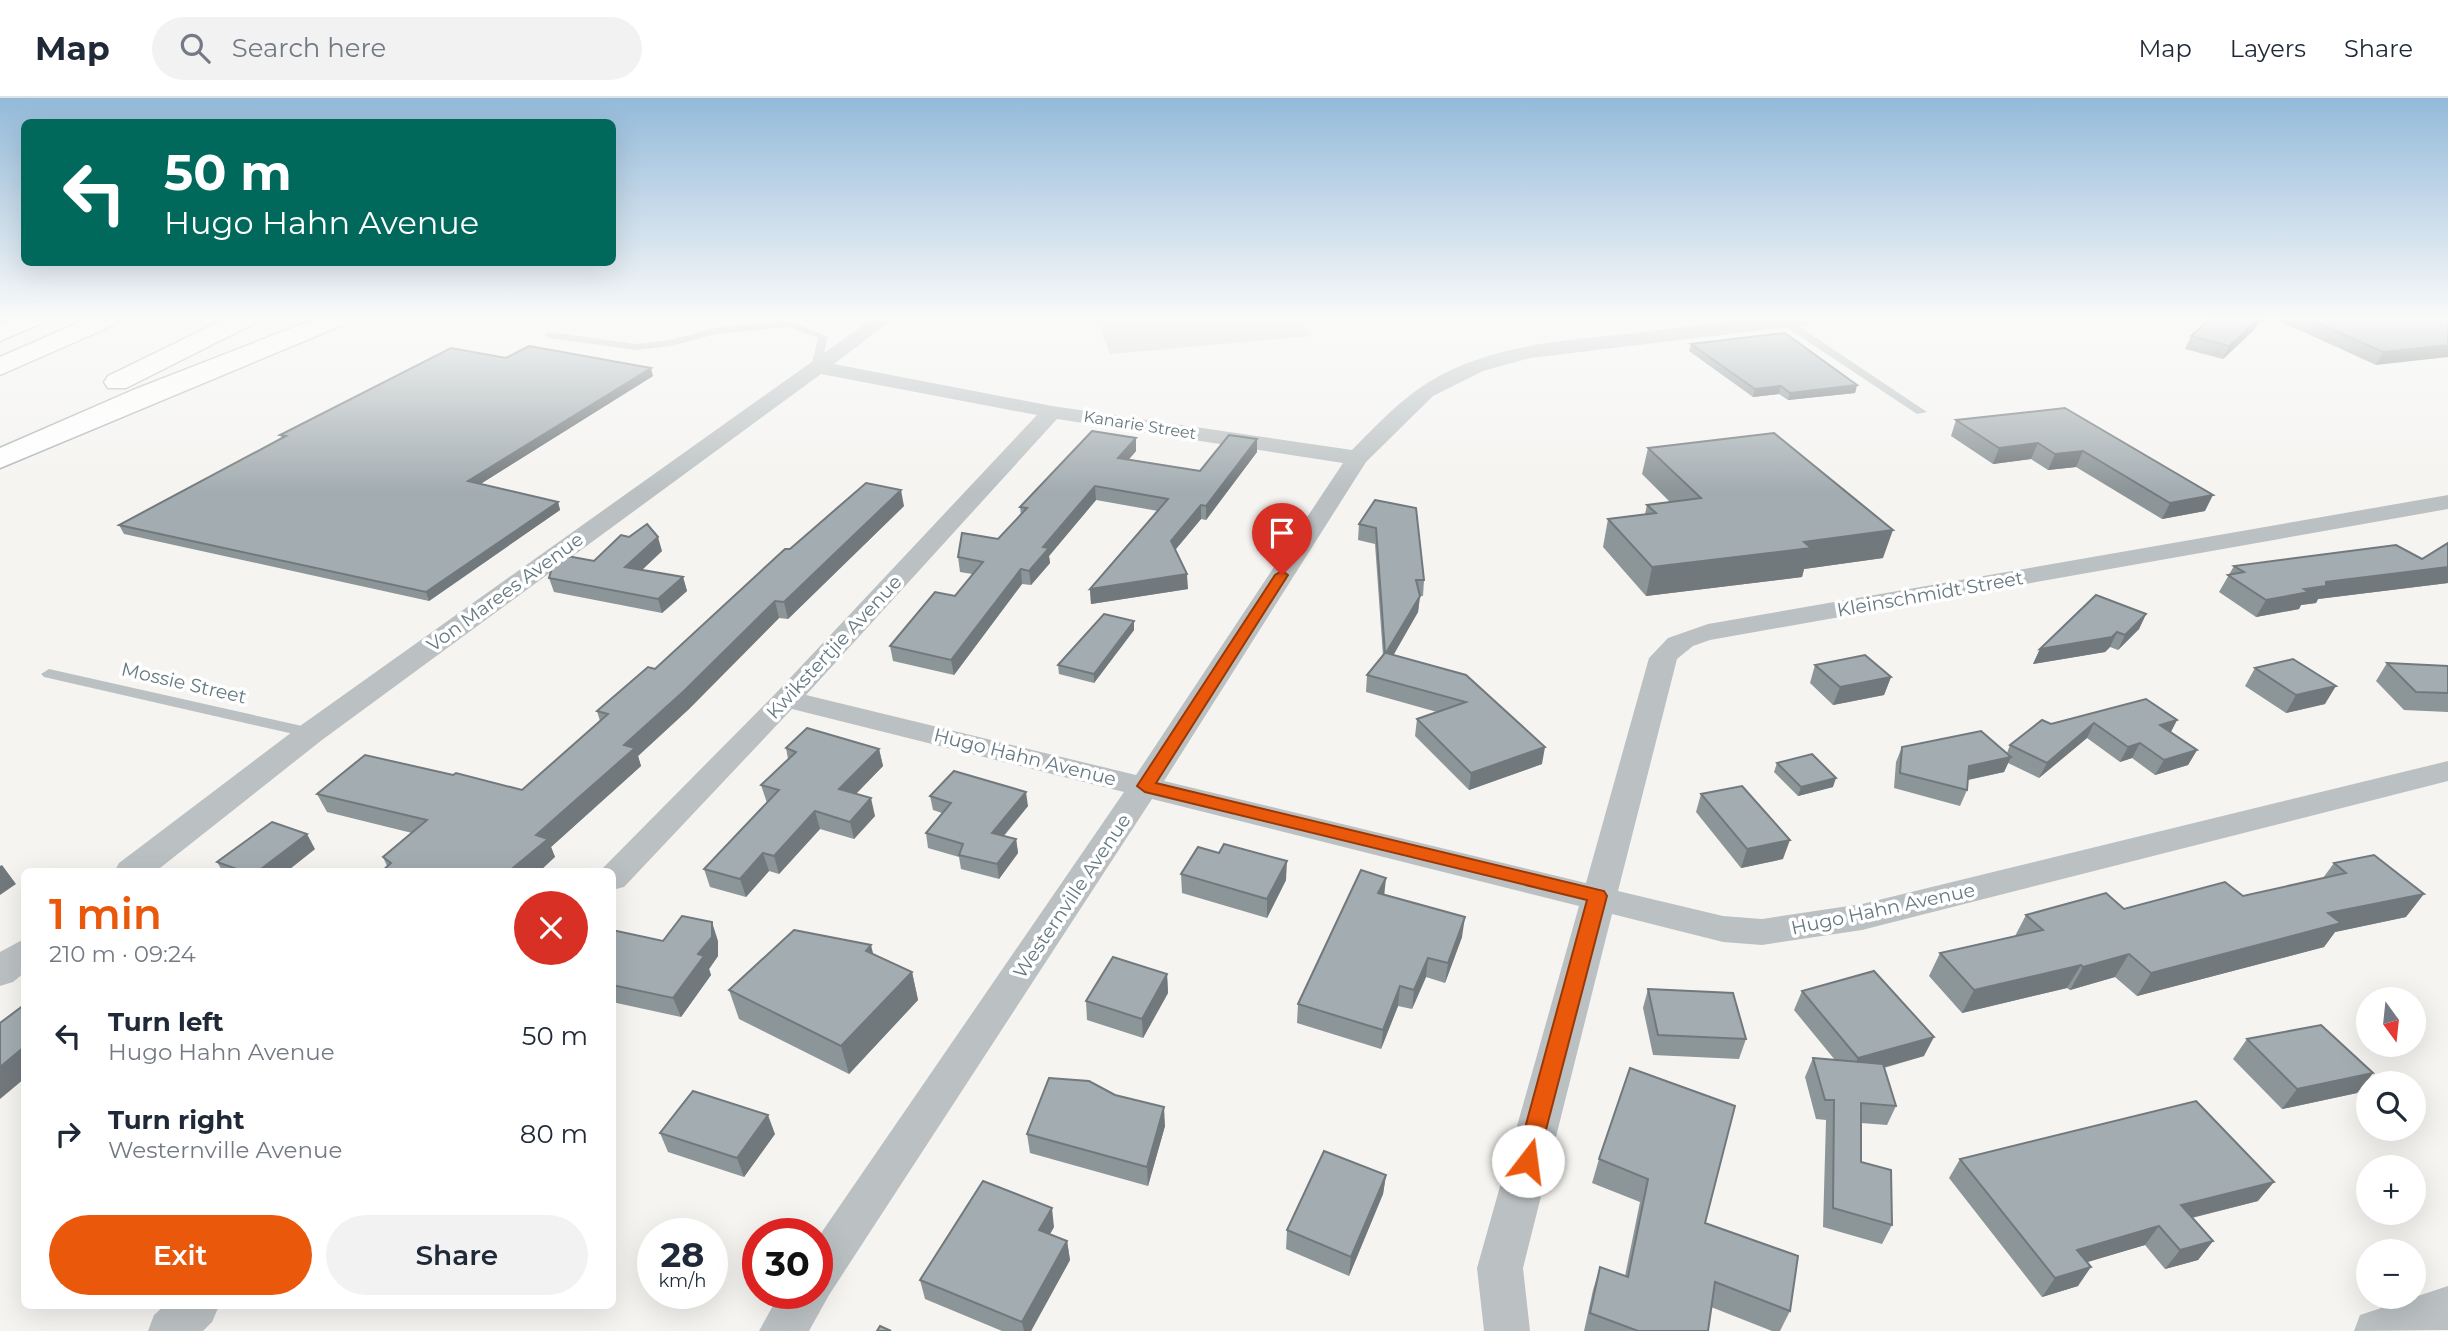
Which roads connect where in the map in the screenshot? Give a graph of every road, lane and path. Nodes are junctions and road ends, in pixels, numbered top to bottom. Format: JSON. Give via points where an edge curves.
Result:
{"nodes":[{"id":1,"x":128,"y":377,"type":"edge"},
{"id":2,"x":192,"y":377,"type":"edge"},
{"id":3,"x":803,"y":377,"type":"edge"},
{"id":4,"x":866,"y":377,"type":"edge"},
{"id":5,"x":1461,"y":377,"type":"edge"},
{"id":6,"x":1872,"y":377,"type":"edge"},
{"id":7,"x":1052,"y":412,"type":"junction"},
{"id":8,"x":1921,"y":412,"type":"dead end"},
{"id":9,"x":0,"y":440,"type":"edge"},
{"id":10,"x":1357,"y":458,"type":"junction"},
{"id":11,"x":0,"y":459,"type":"edge"},
{"id":12,"x":2448,"y":502,"type":"edge"},
{"id":13,"x":49,"y":674,"type":"dead end"},
{"id":14,"x":786,"y":699,"type":"junction"},
{"id":15,"x":311,"y":733,"type":"junction"},
{"id":16,"x":2448,"y":771,"type":"edge"},
{"id":17,"x":1145,"y":786,"type":"junction"},
{"id":18,"x":136,"y":868,"type":"edge"},
{"id":19,"x":616,"y":874,"type":"edge"},
{"id":20,"x":1597,"y":896,"type":"junction"},
{"id":21,"x":21,"y":955,"type":"edge"},
{"id":22,"x":0,"y":972,"type":"edge"},
{"id":23,"x":833,"y":1255,"type":"edge"},
{"id":24,"x":2448,"y":1308,"type":"edge"},
{"id":25,"x":796,"y":1309,"type":"edge"},
{"id":26,"x":782,"y":1331,"type":"edge"},
{"id":27,"x":1507,"y":1331,"type":"edge"},
{"id":28,"x":2377,"y":1331,"type":"edge"}],
"edges":[{"from":1,"to":9,"type":"highway"},
{"from":2,"to":11,"type":"highway"},
{"from":3,"to":15,"type":"street","name":"Von Marees Avenue"},
{"from":4,"to":7,"type":"street","name":"Kanarie Street"},
{"from":5,"to":10,"type":"street","name":"Westernville Avenue","via":[[1427,392]]},
{"from":6,"to":8,"type":"lane"},
{"from":7,"to":10,"type":"street","name":"Kanarie Street"},
{"from":7,"to":14,"type":"street","name":"Kwikstertjie Avenue"},
{"from":10,"to":17,"type":"street","name":"Westernville Avenue"},
{"from":12,"to":20,"type":"street","name":"Kleinschmidt Street","via":[[1687,637],[1663,658]]},
{"from":13,"to":15,"type":"lane","name":"Mossie Street"},
{"from":14,"to":17,"type":"street","name":"Hugo Hahn Avenue"},
{"from":14,"to":19,"type":"street","name":"Kwikstertjie Avenue"},
{"from":15,"to":18,"type":"street","name":"Von Marees Avenue"},
{"from":16,"to":20,"type":"street","name":"Hugo Hahn Avenue","via":[[1862,918],[1800,929],[1723,929]]},
{"from":17,"to":20,"type":"street","name":"Hugo Hahn Avenue"},
{"from":17,"to":23,"type":"street","name":"Westernville Avenue"},
{"from":20,"to":27,"type":"street","name":"Kleinschmidt Street","via":[[1500,1268]]},
{"from":21,"to":22,"type":"street"},
{"from":24,"to":28,"type":"street"},
{"from":25,"to":26,"type":"street"}]}
